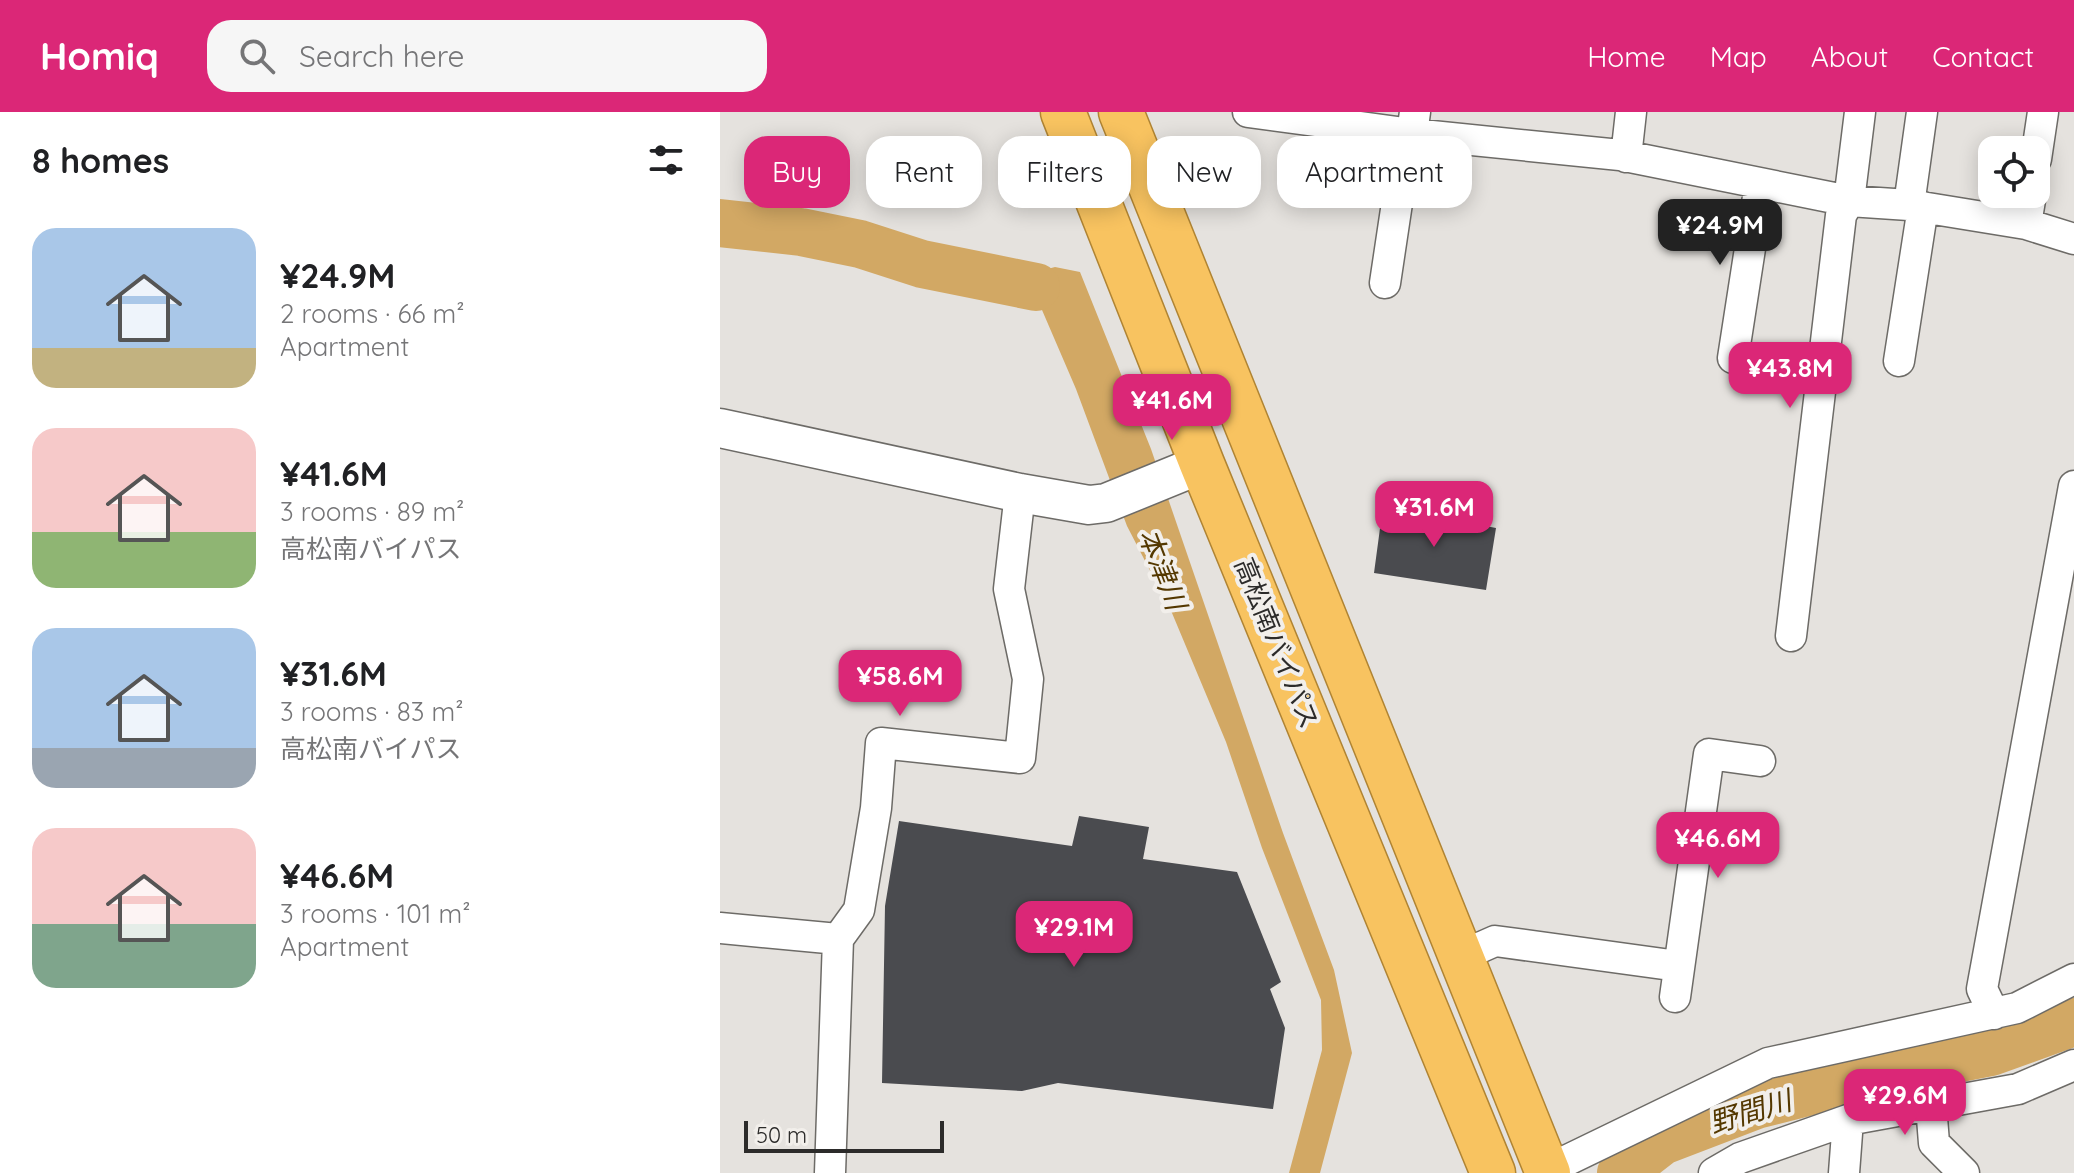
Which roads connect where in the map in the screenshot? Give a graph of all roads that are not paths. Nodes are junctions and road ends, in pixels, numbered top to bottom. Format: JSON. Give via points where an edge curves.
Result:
{"nodes":[{"id":1,"x":1063,"y":112,"type":"edge"},
{"id":2,"x":1121,"y":112,"type":"edge"},
{"id":3,"x":1248,"y":112,"type":"edge"},
{"id":4,"x":1631,"y":112,"type":"edge"},
{"id":5,"x":1860,"y":112,"type":"edge"},
{"id":6,"x":1922,"y":112,"type":"edge"},
{"id":7,"x":2043,"y":112,"type":"edge"},
{"id":8,"x":1413,"y":123,"type":"edge"},
{"id":9,"x":2039,"y":136,"type":"edge"},
{"id":10,"x":1626,"y":157,"type":"junction"},
{"id":11,"x":1760,"y":184,"type":"junction"},
{"id":12,"x":1849,"y":201,"type":"junction"},
{"id":13,"x":1916,"y":206,"type":"junction"},
{"id":14,"x":2029,"y":208,"type":"edge"},
{"id":15,"x":2026,"y":224,"type":"junction"},
{"id":16,"x":2073,"y":235,"type":"edge"},
{"id":17,"x":1385,"y":283,"type":"dead end"},
{"id":18,"x":1733,"y":358,"type":"dead end"},
{"id":19,"x":1899,"y":361,"type":"dead end"},
{"id":20,"x":720,"y":428,"type":"edge"},
{"id":21,"x":1184,"y":471,"type":"junction"},
{"id":22,"x":2074,"y":486,"type":"edge"},
{"id":23,"x":1020,"y":493,"type":"junction"},
{"id":24,"x":1791,"y":636,"type":"dead end"},
{"id":25,"x":1760,"y":761,"type":"dead end"},
{"id":26,"x":720,"y":928,"type":"edge"},
{"id":27,"x":838,"y":939,"type":"junction"},
{"id":28,"x":1461,"y":956,"type":"junction"},
{"id":29,"x":1678,"y":966,"type":"junction"},
{"id":30,"x":2074,"y":979,"type":"edge"},
{"id":31,"x":1675,"y":997,"type":"dead end"},
{"id":32,"x":1994,"y":1014,"type":"junction"},
{"id":33,"x":2074,"y":1065,"type":"edge"},
{"id":34,"x":1931,"y":1105,"type":"junction"},
{"id":35,"x":1848,"y":1120,"type":"junction"},
{"id":36,"x":1547,"y":1171,"type":"edge"},
{"id":37,"x":830,"y":1173,"type":"edge"},
{"id":38,"x":1493,"y":1173,"type":"edge"},
{"id":39,"x":1714,"y":1173,"type":"edge"},
{"id":40,"x":1844,"y":1173,"type":"edge"},
{"id":41,"x":1964,"y":1173,"type":"edge"}],
"edges":[{"from":1,"to":21,"type":"highway","name":"高松南バイパス","via":[[1122,300]]},
{"from":2,"to":28,"type":"highway","name":"高松南バイパス"},
{"from":3,"to":8,"type":"street"},
{"from":4,"to":10,"type":"street"},
{"from":5,"to":12,"type":"street"},
{"from":6,"to":13,"type":"street"},
{"from":7,"to":9,"type":"street"},
{"from":8,"to":10,"type":"street"},
{"from":8,"to":17,"type":"street"},
{"from":10,"to":11,"type":"street"},
{"from":11,"to":12,"type":"street"},
{"from":11,"to":18,"type":"street"},
{"from":12,"to":13,"type":"street"},
{"from":12,"to":24,"type":"street","via":[[1841,215]]},
{"from":13,"to":15,"type":"street"},
{"from":13,"to":19,"type":"street"},
{"from":14,"to":15,"type":"street"},
{"from":15,"to":16,"type":"street"},
{"from":20,"to":23,"type":"street"},
{"from":21,"to":23,"type":"street","via":[[1089,505]]},
{"from":21,"to":38,"type":"highway","name":"高松南バイパス"},
{"from":22,"to":32,"type":"street","via":[[1982,989]]},
{"from":23,"to":27,"type":"street","via":[[1009,589],[1028,679],[1020,758],[881,743],[859,910]]},
{"from":25,"to":29,"type":"street","via":[[1709,754]]},
{"from":26,"to":27,"type":"street"},
{"from":27,"to":37,"type":"street"},
{"from":28,"to":29,"type":"street","via":[[1495,941]]},
{"from":28,"to":36,"type":"highway","name":"高松南バイパス"},
{"from":29,"to":31,"type":"street"},
{"from":30,"to":32,"type":"street"},
{"from":32,"to":36,"type":"street","via":[[1768,1063]]},
{"from":33,"to":34,"type":"street","via":[[2018,1089]]},
{"from":34,"to":35,"type":"street"},
{"from":34,"to":41,"type":"street","via":[[1934,1143]]},
{"from":35,"to":39,"type":"street","via":[[1740,1158]]},
{"from":35,"to":40,"type":"street"}]}
